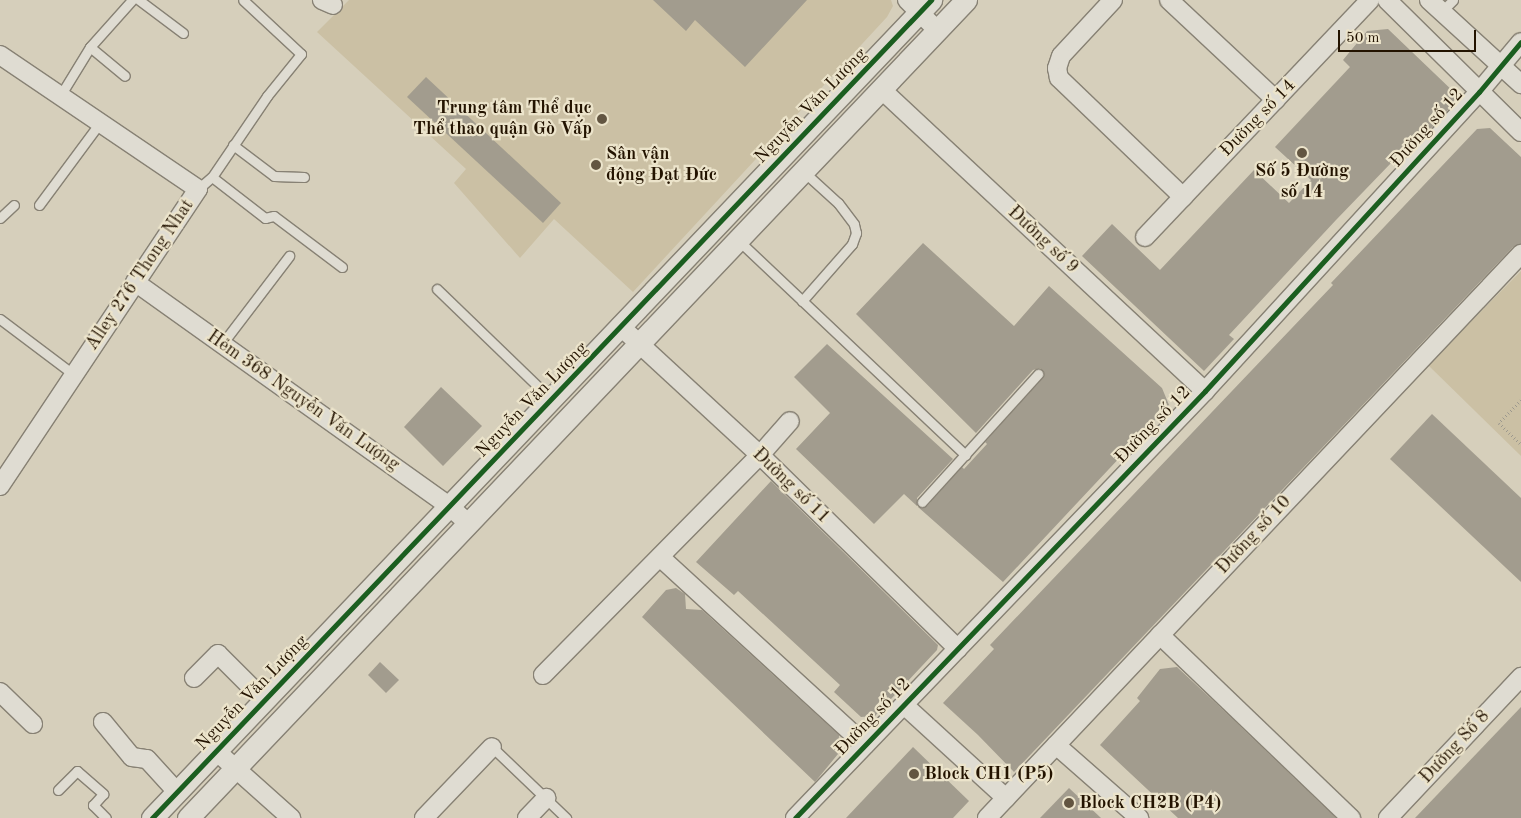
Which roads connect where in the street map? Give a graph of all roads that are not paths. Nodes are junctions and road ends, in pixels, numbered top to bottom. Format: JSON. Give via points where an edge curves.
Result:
{"nodes":[{"id":1,"x":132,"y":0,"type":"edge"},
{"id":2,"x":139,"y":0,"type":"edge"},
{"id":3,"x":243,"y":0,"type":"edge"},
{"id":4,"x":966,"y":0,"type":"edge"},
{"id":5,"x":1113,"y":0,"type":"edge"},
{"id":6,"x":1169,"y":0,"type":"edge"},
{"id":7,"x":1370,"y":0,"type":"edge"},
{"id":8,"x":1387,"y":0,"type":"edge"},
{"id":9,"x":919,"y":4,"type":"edge"},
{"id":10,"x":1441,"y":4,"type":"edge"},
{"id":11,"x":937,"y":30,"type":"junction"},
{"id":12,"x":183,"y":33,"type":"dead end"},
{"id":13,"x":1521,"y":42,"type":"edge"},
{"id":14,"x":90,"y":47,"type":"junction"},
{"id":15,"x":0,"y":55,"type":"edge"},
{"id":16,"x":1501,"y":64,"type":"junction"},
{"id":17,"x":125,"y":76,"type":"dead end"},
{"id":18,"x":1521,"y":84,"type":"edge"},
{"id":19,"x":881,"y":89,"type":"junction"},
{"id":20,"x":1479,"y":92,"type":"junction"},
{"id":21,"x":60,"y":96,"type":"junction"},
{"id":22,"x":1276,"y":100,"type":"junction"},
{"id":23,"x":99,"y":124,"type":"junction"},
{"id":24,"x":1521,"y":132,"type":"edge"},
{"id":25,"x":233,"y":145,"type":"junction"},
{"id":26,"x":803,"y":171,"type":"junction"},
{"id":27,"x":212,"y":177,"type":"junction"},
{"id":28,"x":304,"y":177,"type":"dead end"},
{"id":29,"x":198,"y":189,"type":"junction"},
{"id":30,"x":1183,"y":197,"type":"junction"},
{"id":31,"x":39,"y":204,"type":"dead end"},
{"id":32,"x":14,"y":205,"type":"dead end"},
{"id":33,"x":0,"y":218,"type":"edge"},
{"id":34,"x":1145,"y":237,"type":"dead end"},
{"id":35,"x":738,"y":240,"type":"junction"},
{"id":36,"x":1521,"y":254,"type":"edge"},
{"id":37,"x":290,"y":256,"type":"dead end"},
{"id":38,"x":342,"y":267,"type":"dead end"},
{"id":39,"x":135,"y":282,"type":"junction"},
{"id":40,"x":438,"y":290,"type":"dead end"},
{"id":41,"x":802,"y":301,"type":"junction"},
{"id":42,"x":0,"y":319,"type":"edge"},
{"id":43,"x":620,"y":326,"type":"junction"},
{"id":44,"x":222,"y":344,"type":"junction"},
{"id":45,"x":639,"y":344,"type":"junction"},
{"id":46,"x":73,"y":374,"type":"junction"},
{"id":47,"x":1038,"y":374,"type":"dead end"},
{"id":48,"x":1205,"y":391,"type":"junction"},
{"id":49,"x":551,"y":399,"type":"junction"},
{"id":50,"x":790,"y":422,"type":"dead end"},
{"id":51,"x":760,"y":455,"type":"junction"},
{"id":52,"x":965,"y":455,"type":"junction"},
{"id":53,"x":0,"y":486,"type":"edge"},
{"id":54,"x":922,"y":502,"type":"dead end"},
{"id":55,"x":450,"y":506,"type":"junction"},
{"id":56,"x":468,"y":523,"type":"junction"},
{"id":57,"x":660,"y":557,"type":"junction"},
{"id":58,"x":1160,"y":635,"type":"junction"},
{"id":59,"x":958,"y":648,"type":"junction"},
{"id":60,"x":543,"y":675,"type":"dead end"},
{"id":61,"x":1521,"y":677,"type":"edge"},
{"id":62,"x":194,"y":678,"type":"dead end"},
{"id":63,"x":0,"y":692,"type":"edge"},
{"id":64,"x":264,"y":700,"type":"junction"},
{"id":65,"x":904,"y":705,"type":"junction"},
{"id":66,"x":103,"y":722,"type":"dead end"},
{"id":67,"x":33,"y":724,"type":"dead end"},
{"id":68,"x":865,"y":745,"type":"junction"},
{"id":69,"x":1056,"y":745,"type":"junction"},
{"id":70,"x":492,"y":747,"type":"joint"},
{"id":71,"x":216,"y":751,"type":"junction"},
{"id":72,"x":234,"y":769,"type":"junction"},
{"id":73,"x":58,"y":790,"type":"dead end"},
{"id":74,"x":177,"y":792,"type":"junction"},
{"id":75,"x":546,"y":798,"type":"junction"},
{"id":76,"x":1006,"y":798,"type":"junction"},
{"id":77,"x":106,"y":818,"type":"edge"},
{"id":78,"x":152,"y":818,"type":"edge"},
{"id":79,"x":188,"y":818,"type":"edge"},
{"id":80,"x":291,"y":818,"type":"edge"},
{"id":81,"x":424,"y":818,"type":"edge"},
{"id":82,"x":527,"y":818,"type":"edge"},
{"id":83,"x":566,"y":818,"type":"edge"},
{"id":84,"x":795,"y":818,"type":"edge"},
{"id":85,"x":988,"y":818,"type":"edge"},
{"id":86,"x":1139,"y":818,"type":"edge"},
{"id":87,"x":1351,"y":818,"type":"edge"},
{"id":88,"x":1388,"y":818,"type":"edge"}],
"edges":[{"from":1,"to":14,"type":"lane"},
{"from":2,"to":12,"type":"lane"},
{"from":3,"to":25,"type":"lane","via":[[301,54]]},
{"from":4,"to":11,"type":"street"},
{"from":5,"to":30,"type":"street","via":[[1061,56],[1056,68],[1059,78]]},
{"from":6,"to":22,"type":"street"},
{"from":7,"to":22,"type":"street","name":"Đường số 14"},
{"from":8,"to":20,"type":"street"},
{"from":9,"to":11,"type":"street"},
{"from":9,"to":43,"type":"street","name":"Nguyễn Văn Lượng"},
{"from":10,"to":16,"type":"street"},
{"from":11,"to":19,"type":"street"},
{"from":13,"to":16,"type":"street","name":"Đường số 12"},
{"from":14,"to":17,"type":"lane"},
{"from":14,"to":21,"type":"lane"},
{"from":15,"to":21,"type":"street","name":"Alley 276 Thong Nhat"},
{"from":16,"to":18,"type":"street"},
{"from":16,"to":20,"type":"street","name":"Đường số 12"},
{"from":19,"to":26,"type":"street"},
{"from":19,"to":48,"type":"street","name":"Đường số 9"},
{"from":20,"to":24,"type":"street"},
{"from":20,"to":48,"type":"street","name":"Đường số 12"},
{"from":21,"to":23,"type":"street","name":"Alley 276 Thong Nhat"},
{"from":22,"to":30,"type":"street","name":"Đường số 14"},
{"from":23,"to":29,"type":"street","name":"Alley 276 Thong Nhat"},
{"from":23,"to":31,"type":"lane"},
{"from":25,"to":27,"type":"lane"},
{"from":25,"to":28,"type":"lane","via":[[274,176]]},
{"from":26,"to":35,"type":"street"},
{"from":26,"to":41,"type":"lane","via":[[838,203],[854,224],[856,233],[852,244]]},
{"from":27,"to":29,"type":"lane"},
{"from":27,"to":38,"type":"lane","via":[[265,218],[274,216]]},
{"from":29,"to":39,"type":"street","name":"Alley 276 Thong Nhat"},
{"from":30,"to":34,"type":"street","name":"Đường số 14"},
{"from":32,"to":33,"type":"lane"},
{"from":35,"to":41,"type":"lane"},
{"from":35,"to":45,"type":"street"},
{"from":36,"to":58,"type":"street","name":"Đường số 10"},
{"from":37,"to":44,"type":"lane"},
{"from":39,"to":44,"type":"street","name":"Hẻm 368 Nguyễn Văn Lượng"},
{"from":39,"to":46,"type":"street","name":"Alley 276 Thong Nhat"},
{"from":40,"to":49,"type":"lane"},
{"from":41,"to":52,"type":"lane"},
{"from":42,"to":46,"type":"lane"},
{"from":43,"to":45,"type":"street","name":"Đường số 11"},
{"from":43,"to":49,"type":"street","name":"Nguyễn Văn Lượng"},
{"from":44,"to":55,"type":"street","name":"Hẻm 368 Nguyễn Văn Lượng"},
{"from":45,"to":51,"type":"street","name":"Đường số 11"},
{"from":45,"to":56,"type":"street"},
{"from":46,"to":53,"type":"street","name":"Alley 276 Thong Nhat"},
{"from":47,"to":52,"type":"lane"},
{"from":48,"to":59,"type":"street","name":"Đường số 12"},
{"from":49,"to":55,"type":"street","name":"Nguyễn Văn Lượng"},
{"from":50,"to":51,"type":"street"},
{"from":51,"to":57,"type":"street"},
{"from":51,"to":59,"type":"street","name":"Đường số 11"},
{"from":52,"to":54,"type":"lane"},
{"from":55,"to":56,"type":"street","name":"Hẻm 368 Nguyễn Văn Lượng"},
{"from":55,"to":64,"type":"street","name":"Nguyễn Văn Lượng"},
{"from":56,"to":72,"type":"street"},
{"from":57,"to":60,"type":"street"},
{"from":57,"to":68,"type":"street"},
{"from":58,"to":69,"type":"street","name":"Đường số 10"},
{"from":58,"to":87,"type":"street"},
{"from":59,"to":65,"type":"street","name":"Đường số 12"},
{"from":61,"to":88,"type":"street","name":"Đường Số 8"},
{"from":62,"to":64,"type":"street","via":[[218,654]]},
{"from":63,"to":67,"type":"street"},
{"from":64,"to":71,"type":"street","name":"Nguyễn Văn Lượng"},
{"from":65,"to":68,"type":"street","name":"Đường số 12"},
{"from":65,"to":76,"type":"street"},
{"from":66,"to":74,"type":"street","via":[[132,757],[147,759]]},
{"from":68,"to":84,"type":"street","name":"Đường số 12"},
{"from":69,"to":76,"type":"street","name":"Đường số 10"},
{"from":69,"to":86,"type":"street"},
{"from":70,"to":75,"type":"lane"},
{"from":70,"to":81,"type":"street"},
{"from":71,"to":72,"type":"street"},
{"from":71,"to":74,"type":"street","name":"Nguyễn Văn Lượng"},
{"from":72,"to":79,"type":"street"},
{"from":72,"to":80,"type":"street"},
{"from":73,"to":77,"type":"lane","via":[[77,771],[103,794],[93,805]]},
{"from":74,"to":78,"type":"street","name":"Nguyễn Văn Lượng"},
{"from":75,"to":82,"type":"street"},
{"from":75,"to":83,"type":"lane"},
{"from":76,"to":85,"type":"street","name":"Đường số 10"}]}
